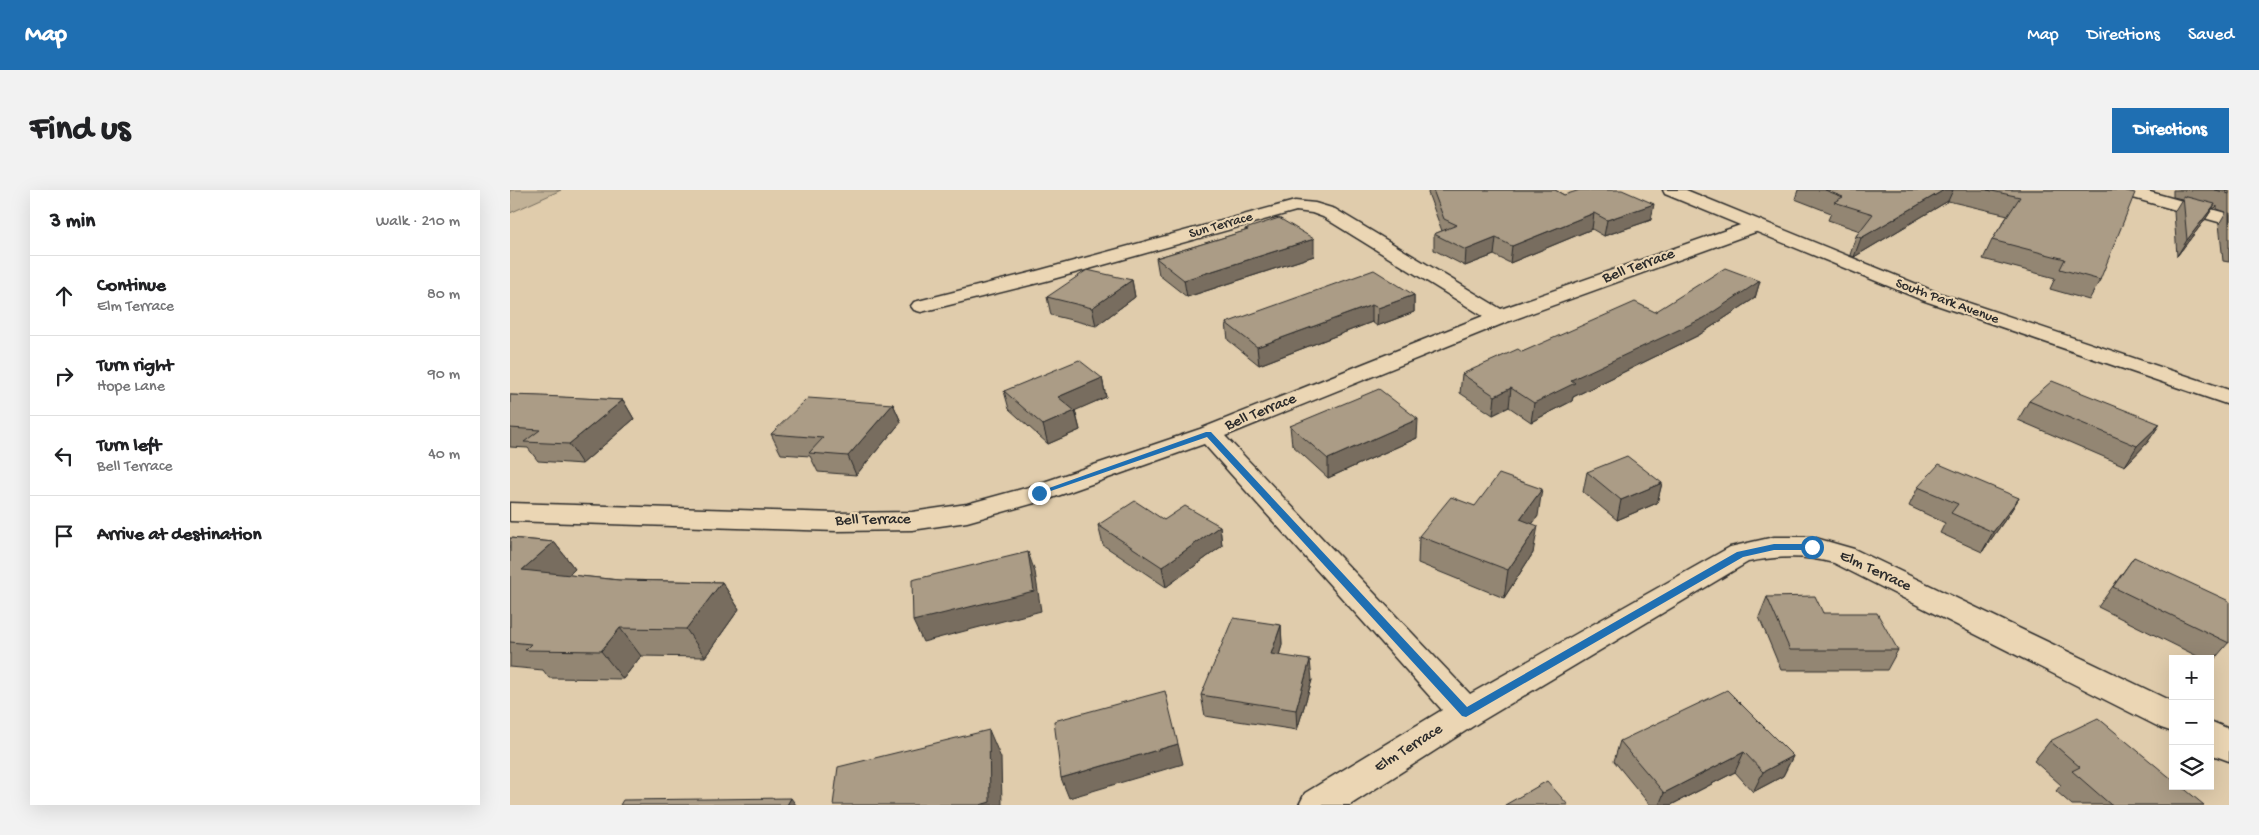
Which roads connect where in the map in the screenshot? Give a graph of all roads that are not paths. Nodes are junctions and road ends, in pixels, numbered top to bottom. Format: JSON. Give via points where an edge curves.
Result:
{"nodes":[{"id":1,"x":1671,"y":190,"type":"edge"},
{"id":2,"x":2124,"y":190,"type":"edge"},
{"id":3,"x":2229,"y":220,"type":"edge"},
{"id":4,"x":1755,"y":226,"type":"junction"},
{"id":5,"x":921,"y":306,"type":"dead end"},
{"id":6,"x":1499,"y":318,"type":"junction"},
{"id":7,"x":2229,"y":398,"type":"edge"},
{"id":8,"x":1209,"y":434,"type":"junction"},
{"id":9,"x":510,"y":512,"type":"edge"},
{"id":10,"x":1466,"y":713,"type":"junction"},
{"id":11,"x":2169,"y":716,"type":"edge"},
{"id":12,"x":2214,"y":738,"type":"edge"},
{"id":13,"x":2229,"y":746,"type":"edge"},
{"id":14,"x":1318,"y":805,"type":"edge"}],
"edges":[{"from":1,"to":4,"type":"street","name":"South Park Avenue"},
{"from":2,"to":3,"type":"street"},
{"from":4,"to":6,"type":"street","name":"Bell Terrace"},
{"from":4,"to":7,"type":"street","name":"South Park Avenue","via":[[1929,296]]},
{"from":5,"to":6,"type":"street","name":"Sun Terrace","via":[[1295,206],[1329,213]]},
{"from":6,"to":8,"type":"street","name":"Bell Terrace"},
{"from":8,"to":9,"type":"street","name":"Bell Terrace","via":[[1039,493],[967,513],[912,521],[837,522]]},
{"from":8,"to":10,"type":"street"},
{"from":10,"to":11,"type":"street","name":"Elm Terrace","via":[[1740,554],[1774,547],[1812,547],[1844,556]]},
{"from":10,"to":14,"type":"street","name":"Elm Terrace"},
{"from":12,"to":13,"type":"street"}]}
